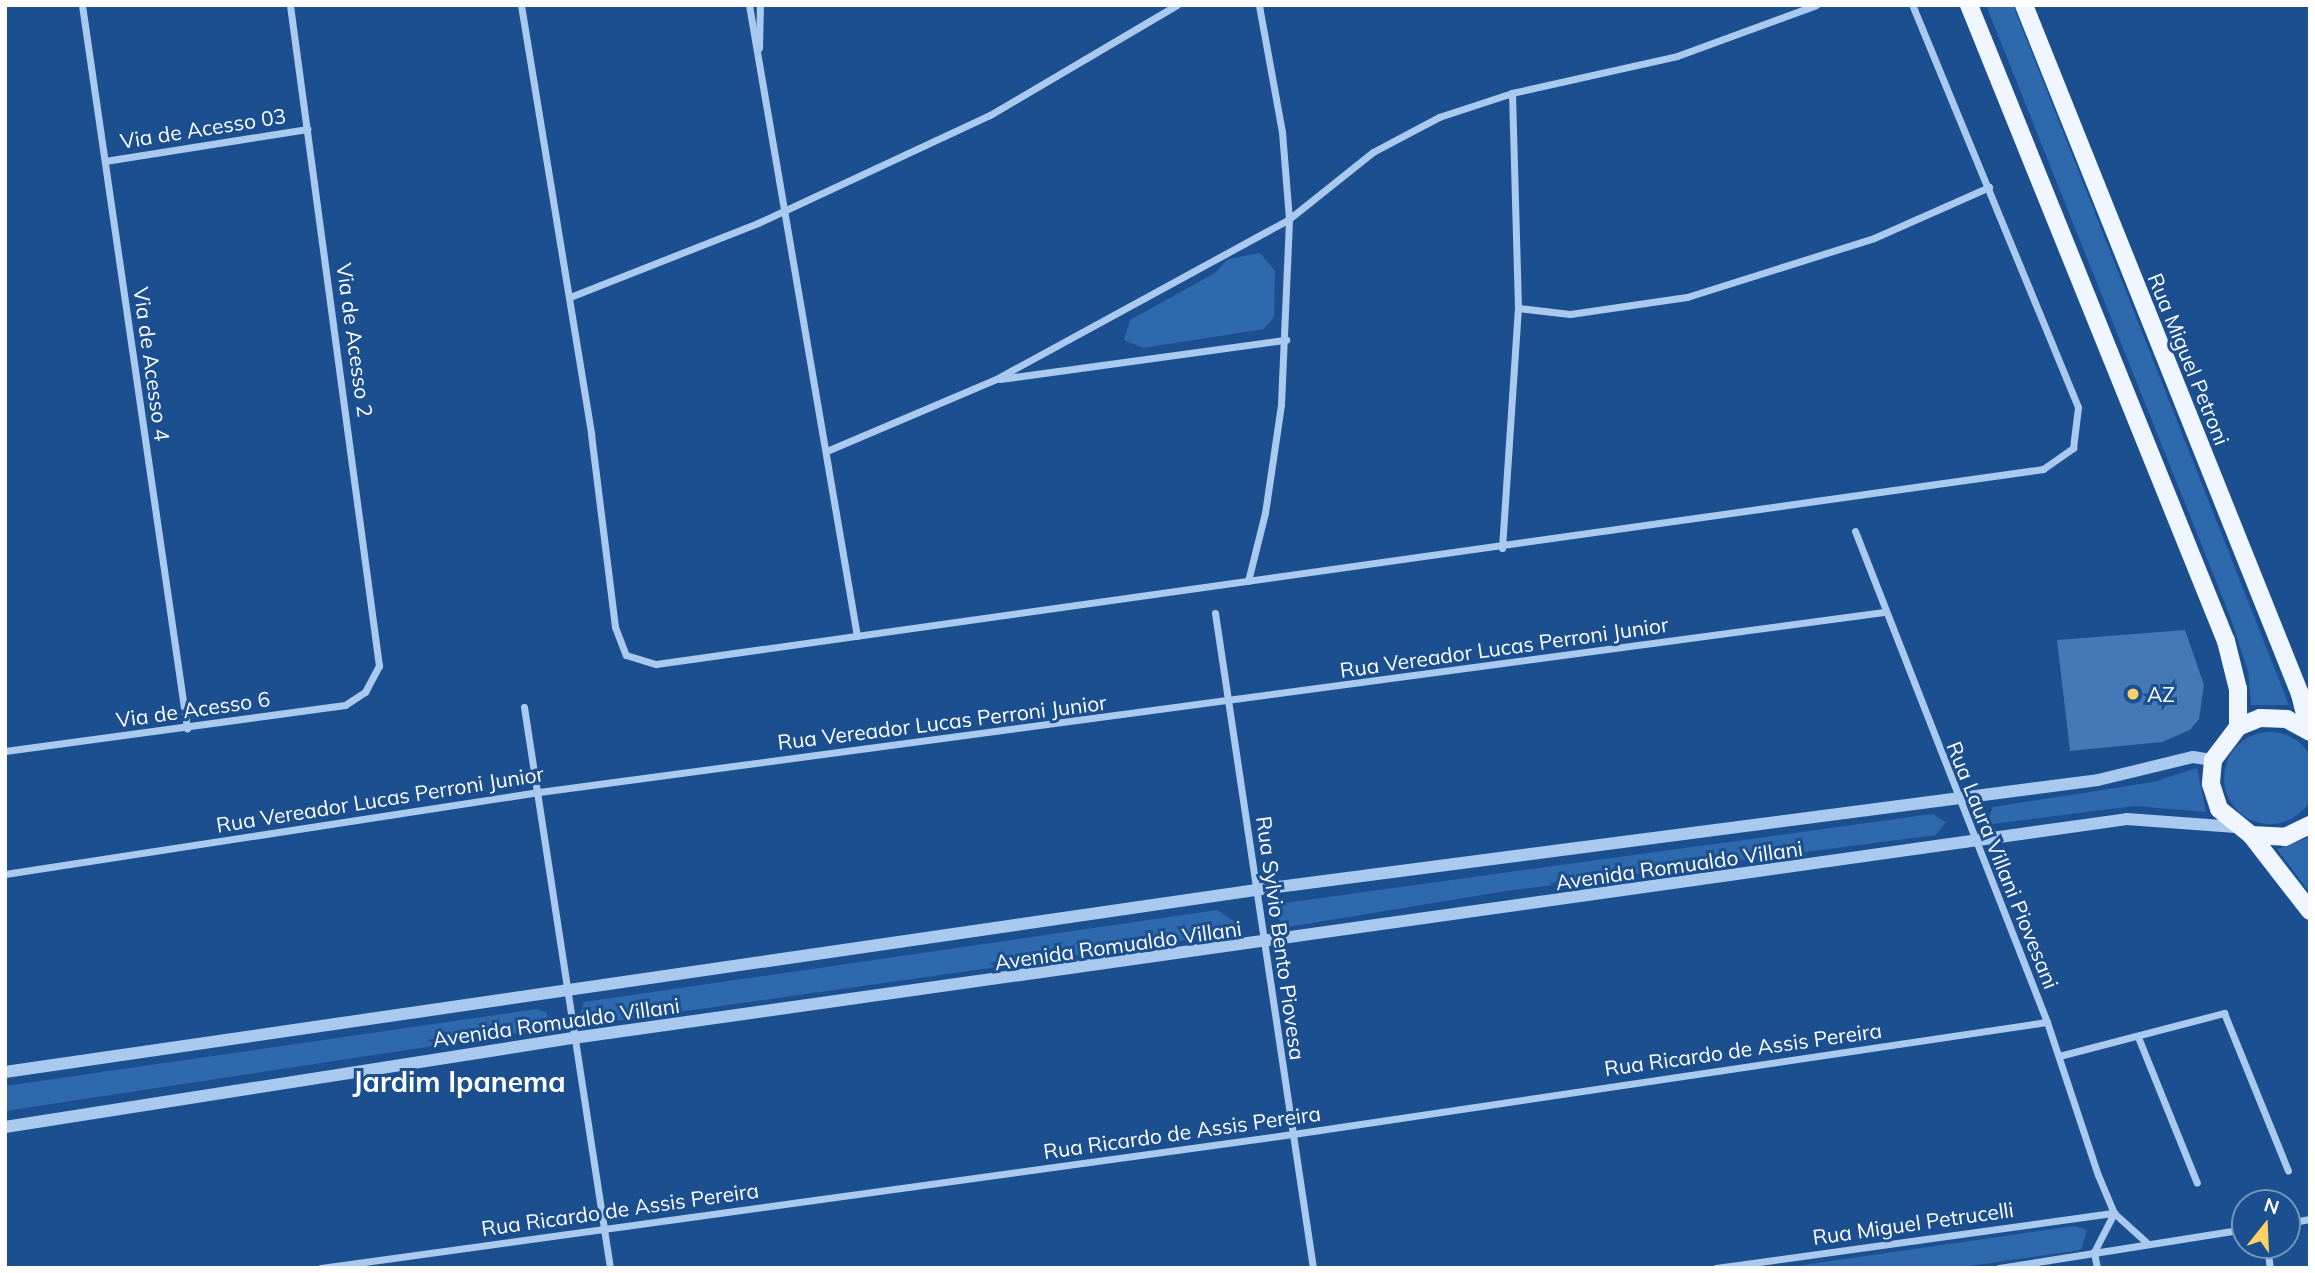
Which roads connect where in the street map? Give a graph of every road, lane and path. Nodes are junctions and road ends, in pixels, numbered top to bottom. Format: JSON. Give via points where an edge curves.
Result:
{"nodes":[{"id":1,"x":82,"y":5,"type":"edge"},
{"id":2,"x":290,"y":5,"type":"edge"},
{"id":3,"x":522,"y":5,"type":"edge"},
{"id":4,"x":749,"y":5,"type":"edge"},
{"id":5,"x":760,"y":5,"type":"edge"},
{"id":6,"x":1177,"y":5,"type":"edge"},
{"id":7,"x":1259,"y":5,"type":"edge"},
{"id":8,"x":1816,"y":5,"type":"edge"},
{"id":9,"x":1912,"y":5,"type":"edge"},
{"id":10,"x":1969,"y":5,"type":"edge"},
{"id":11,"x":2024,"y":5,"type":"edge"},
{"id":12,"x":759,"y":48,"type":"junction"},
{"id":13,"x":1512,"y":93,"type":"junction"},
{"id":14,"x":307,"y":129,"type":"junction"},
{"id":15,"x":104,"y":161,"type":"junction"},
{"id":16,"x":1989,"y":187,"type":"junction"},
{"id":17,"x":784,"y":211,"type":"junction"},
{"id":18,"x":1289,"y":219,"type":"junction"},
{"id":19,"x":570,"y":297,"type":"junction"},
{"id":20,"x":1518,"y":308,"type":"junction"},
{"id":21,"x":1286,"y":340,"type":"junction"},
{"id":22,"x":996,"y":380,"type":"junction"},
{"id":23,"x":829,"y":450,"type":"junction"},
{"id":24,"x":1855,"y":531,"type":"dead end"},
{"id":25,"x":1502,"y":548,"type":"junction"},
{"id":26,"x":1248,"y":581,"type":"junction"},
{"id":27,"x":1884,"y":612,"type":"junction"},
{"id":28,"x":1215,"y":613,"type":"dead end"},
{"id":29,"x":857,"y":636,"type":"junction"},
{"id":30,"x":374,"y":679,"type":"joint"},
{"id":31,"x":1231,"y":702,"type":"junction"},
{"id":32,"x":524,"y":707,"type":"dead end"},
{"id":33,"x":2238,"y":727,"type":"junction"},
{"id":34,"x":187,"y":728,"type":"junction"},
{"id":35,"x":2309,"y":731,"type":"edge"},
{"id":36,"x":5,"y":751,"type":"edge"},
{"id":37,"x":2213,"y":760,"type":"junction"},
{"id":38,"x":539,"y":792,"type":"junction"},
{"id":39,"x":1956,"y":798,"type":"junction"},
{"id":40,"x":2310,"y":825,"type":"edge"},
{"id":41,"x":2244,"y":831,"type":"junction"},
{"id":42,"x":1975,"y":844,"type":"junction"},
{"id":43,"x":5,"y":874,"type":"edge"},
{"id":44,"x":1255,"y":890,"type":"junction"},
{"id":45,"x":2310,"y":911,"type":"edge"},
{"id":46,"x":1264,"y":944,"type":"junction"},
{"id":47,"x":567,"y":987,"type":"junction"},
{"id":48,"x":2047,"y":1022,"type":"junction"},
{"id":49,"x":2138,"y":1037,"type":"junction"},
{"id":50,"x":573,"y":1038,"type":"junction"},
{"id":51,"x":2059,"y":1056,"type":"junction"},
{"id":52,"x":5,"y":1072,"type":"edge"},
{"id":53,"x":5,"y":1127,"type":"edge"},
{"id":54,"x":1293,"y":1134,"type":"junction"},
{"id":55,"x":2288,"y":1171,"type":"dead end"},
{"id":56,"x":2197,"y":1183,"type":"dead end"},
{"id":57,"x":2114,"y":1213,"type":"junction"},
{"id":58,"x":605,"y":1228,"type":"junction"},
{"id":59,"x":2231,"y":1231,"type":"edge"},
{"id":60,"x":2146,"y":1242,"type":"junction"},
{"id":61,"x":2094,"y":1252,"type":"junction"},
{"id":62,"x":321,"y":1268,"type":"edge"},
{"id":63,"x":610,"y":1268,"type":"edge"},
{"id":64,"x":1313,"y":1268,"type":"edge"},
{"id":65,"x":1716,"y":1268,"type":"edge"},
{"id":66,"x":2000,"y":1268,"type":"edge"},
{"id":67,"x":2096,"y":1268,"type":"edge"}],
"edges":[{"from":1,"to":15,"type":"street","name":"Via de Acesso 4"},
{"from":2,"to":14,"type":"street","name":"Via de Acesso 2"},
{"from":3,"to":19,"type":"street"},
{"from":4,"to":12,"type":"street"},
{"from":5,"to":12,"type":"street"},
{"from":6,"to":17,"type":"street","via":[[990,115]]},
{"from":7,"to":18,"type":"street","via":[[1282,132]]},
{"from":8,"to":13,"type":"street","via":[[1677,56]]},
{"from":9,"to":16,"type":"street"},
{"from":10,"to":33,"type":"main road","via":[[2225,641],[2238,689]]},
{"from":11,"to":35,"type":"main road","name":"Rua Miguel Petroni","via":[[2300,694]]},
{"from":12,"to":17,"type":"street"},
{"from":13,"to":18,"type":"street","via":[[1407,131]]},
{"from":13,"to":20,"type":"street"},
{"from":14,"to":15,"type":"street","name":"Via de Acesso 03"},
{"from":14,"to":30,"type":"street","name":"Via de Acesso 2","via":[[380,640]]},
{"from":15,"to":34,"type":"street","name":"Via de Acesso 4"},
{"from":16,"to":20,"type":"street","via":[[1874,238],[1688,297],[1570,314]]},
{"from":16,"to":25,"type":"street","via":[[2078,407],[2073,448],[2060,460],[2023,474]]},
{"from":17,"to":19,"type":"street"},
{"from":17,"to":23,"type":"street"},
{"from":18,"to":21,"type":"street"},
{"from":18,"to":22,"type":"street"},
{"from":19,"to":29,"type":"street","via":[[615,627],[626,655],[639,662],[684,662]]},
{"from":20,"to":25,"type":"street"},
{"from":21,"to":22,"type":"street"},
{"from":21,"to":26,"type":"street","via":[[1265,513]]},
{"from":22,"to":23,"type":"street"},
{"from":23,"to":29,"type":"street"},
{"from":24,"to":27,"type":"street","name":"Rua Laura Villani Piovesani"},
{"from":25,"to":26,"type":"street"},
{"from":26,"to":29,"type":"street"},
{"from":27,"to":31,"type":"street","name":"Rua Vereador Lucas Perroni Junior"},
{"from":27,"to":39,"type":"street","name":"Rua Laura Villani Piovesani"},
{"from":28,"to":31,"type":"street","name":"Rua Sylvio Bento Piovesa"},
{"from":30,"to":34,"type":"street","name":"Via de Acesso 6","via":[[345,705]]},
{"from":31,"to":38,"type":"street","name":"Rua Vereador Lucas Perroni Junior"},
{"from":31,"to":44,"type":"street","name":"Rua Sylvio Bento Piovesa"},
{"from":32,"to":38,"type":"street"},
{"from":33,"to":35,"type":"main road","via":[[2260,718],[2287,719]]},
{"from":33,"to":37,"type":"main road"},
{"from":34,"to":36,"type":"street","name":"Via de Acesso 6"},
{"from":37,"to":39,"type":"street","name":"Avenida Romualdo Villani","via":[[2193,757],[2098,780]]},
{"from":37,"to":41,"type":"main road","via":[[2215,797]]},
{"from":38,"to":43,"type":"street","name":"Rua Vereador Lucas Perroni Junior"},
{"from":38,"to":47,"type":"street"},
{"from":39,"to":42,"type":"street","name":"Rua Laura Villani Piovesani"},
{"from":39,"to":44,"type":"street","name":"Avenida Romualdo Villani"},
{"from":40,"to":41,"type":"main road","via":[[2285,837]]},
{"from":41,"to":42,"type":"street","name":"Avenida Romualdo Villani","via":[[2127,819]]},
{"from":41,"to":45,"type":"main road"},
{"from":42,"to":46,"type":"street","name":"Avenida Romualdo Villani"},
{"from":42,"to":48,"type":"street","name":"Rua Laura Villani Piovesani"},
{"from":44,"to":46,"type":"street","name":"Rua Sylvio Bento Piovesa"},
{"from":44,"to":47,"type":"street","name":"Avenida Romualdo Villani"},
{"from":46,"to":50,"type":"street","name":"Avenida Romualdo Villani"},
{"from":46,"to":54,"type":"street","name":"Rua Sylvio Bento Piovesa"},
{"from":47,"to":50,"type":"street"},
{"from":47,"to":52,"type":"street","name":"Avenida Romualdo Villani"},
{"from":48,"to":51,"type":"street","name":"Rua Laura Villani Piovesani"},
{"from":48,"to":54,"type":"street","name":"Rua Ricardo de Assis Pereira"},
{"from":49,"to":51,"type":"street"},
{"from":49,"to":55,"type":"street","via":[[2224,1013]]},
{"from":49,"to":56,"type":"street"},
{"from":50,"to":53,"type":"street","name":"Avenida Romualdo Villani"},
{"from":50,"to":58,"type":"street"},
{"from":51,"to":57,"type":"street","name":"Rua Laura Villani Piovesani"},
{"from":54,"to":58,"type":"street","name":"Rua Ricardo de Assis Pereira"},
{"from":54,"to":64,"type":"street","name":"Rua Sylvio Bento Piovesa"},
{"from":57,"to":60,"type":"street"},
{"from":57,"to":61,"type":"street"},
{"from":57,"to":65,"type":"street","name":"Rua Miguel Petrucelli"},
{"from":58,"to":62,"type":"street","name":"Rua Ricardo de Assis Pereira"},
{"from":58,"to":63,"type":"street"},
{"from":59,"to":60,"type":"street"},
{"from":60,"to":61,"type":"street"},
{"from":61,"to":66,"type":"street"},
{"from":61,"to":67,"type":"street"}]}
